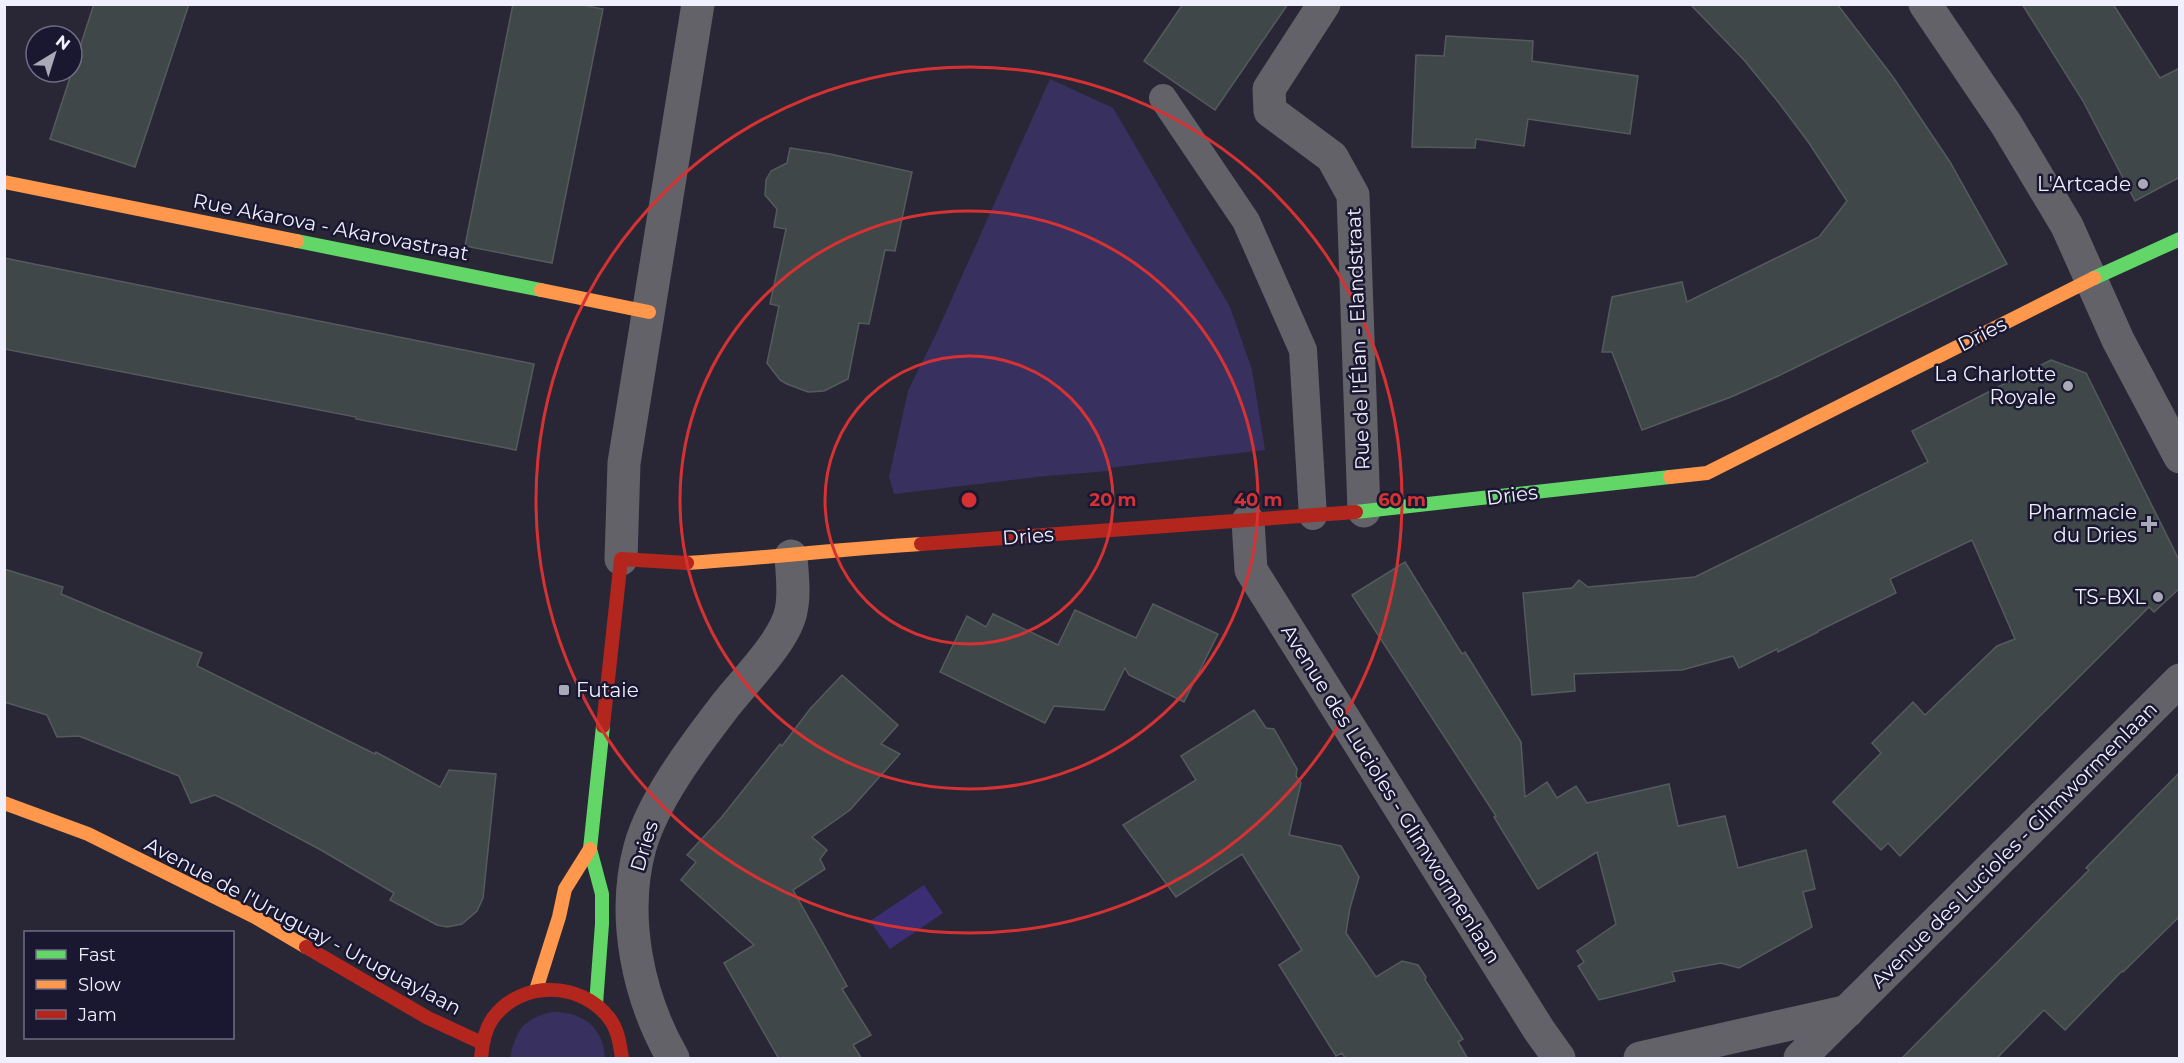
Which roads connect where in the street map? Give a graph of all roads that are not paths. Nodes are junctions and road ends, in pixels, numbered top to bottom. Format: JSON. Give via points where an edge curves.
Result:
{"nodes":[{"id":1,"x":698,"y":4,"type":"edge"},
{"id":2,"x":1324,"y":4,"type":"edge"},
{"id":3,"x":1925,"y":4,"type":"edge"},
{"id":4,"x":1163,"y":98,"type":"dead end"},
{"id":5,"x":4,"y":182,"type":"edge"},
{"id":6,"x":2180,"y":239,"type":"edge"},
{"id":7,"x":2090,"y":280,"type":"junction"},
{"id":8,"x":649,"y":312,"type":"junction"},
{"id":9,"x":2180,"y":457,"type":"edge"},
{"id":10,"x":1364,"y":512,"type":"junction"},
{"id":11,"x":1312,"y":516,"type":"junction"},
{"id":12,"x":1248,"y":521,"type":"junction"},
{"id":13,"x":791,"y":556,"type":"junction"},
{"id":14,"x":621,"y":559,"type":"junction"},
{"id":15,"x":2180,"y":680,"type":"edge"},
{"id":16,"x":4,"y":803,"type":"edge"},
{"id":17,"x":590,"y":849,"type":"junction"},
{"id":18,"x":536,"y":990,"type":"junction"},
{"id":19,"x":596,"y":1004,"type":"junction"},
{"id":20,"x":1848,"y":1011,"type":"junction"},
{"id":21,"x":482,"y":1043,"type":"junction"},
{"id":22,"x":481,"y":1059,"type":"edge"},
{"id":23,"x":622,"y":1059,"type":"edge"},
{"id":24,"x":674,"y":1059,"type":"edge"},
{"id":25,"x":1559,"y":1059,"type":"edge"},
{"id":26,"x":1640,"y":1059,"type":"edge"},
{"id":27,"x":1800,"y":1059,"type":"edge"}],
"edges":[{"from":1,"to":8,"type":"street"},
{"from":2,"to":10,"type":"street","name":"Rue de l'Élan - Elandstraat","via":[[1269,89],[1270,111],[1332,158],[1353,195]]},
{"from":3,"to":7,"type":"street","via":[[2006,124],[2067,226]]},
{"from":4,"to":11,"type":"lane","via":[[1246,221],[1303,350]]},
{"from":5,"to":8,"type":"street","name":"Rue Akarova - Akarovastraat"},
{"from":6,"to":7,"type":"street","name":"Dries"},
{"from":7,"to":9,"type":"street"},
{"from":7,"to":10,"type":"street","name":"Dries","via":[[1707,473]]},
{"from":8,"to":14,"type":"street","via":[[624,463]]},
{"from":10,"to":11,"type":"street","name":"Dries"},
{"from":11,"to":12,"type":"street","name":"Dries"},
{"from":12,"to":13,"type":"street","name":"Dries"},
{"from":12,"to":25,"type":"street","name":"Avenue des Lucioles - Glimwormenlaan","via":[[1251,570]]},
{"from":13,"to":14,"type":"street","name":"Dries","via":[[680,563]]},
{"from":13,"to":24,"type":"street","name":"Dries","via":[[791,611],[784,631],[720,711],[662,795],[640,846],[633,883],[633,925],[643,988],[661,1037]]},
{"from":14,"to":17,"type":"street"},
{"from":15,"to":20,"type":"street","name":"Avenue des Lucioles - Glimwormenlaan"},
{"from":16,"to":21,"type":"street","name":"Avenue de l'Uruguay - Uruguaylaan","via":[[88,834],[234,906],[428,1018]]},
{"from":17,"to":18,"type":"street","via":[[565,889]]},
{"from":17,"to":19,"type":"street","via":[[602,894]]},
{"from":18,"to":19,"type":"street","via":[[557,988],[578,993]]},
{"from":18,"to":21,"type":"street","via":[[510,1001],[492,1019]]},
{"from":19,"to":23,"type":"street","via":[[619,1038]]},
{"from":20,"to":26,"type":"street"},
{"from":20,"to":27,"type":"street","name":"Avenue des Lucioles - Glimwormenlaan"},
{"from":21,"to":22,"type":"street"}]}
